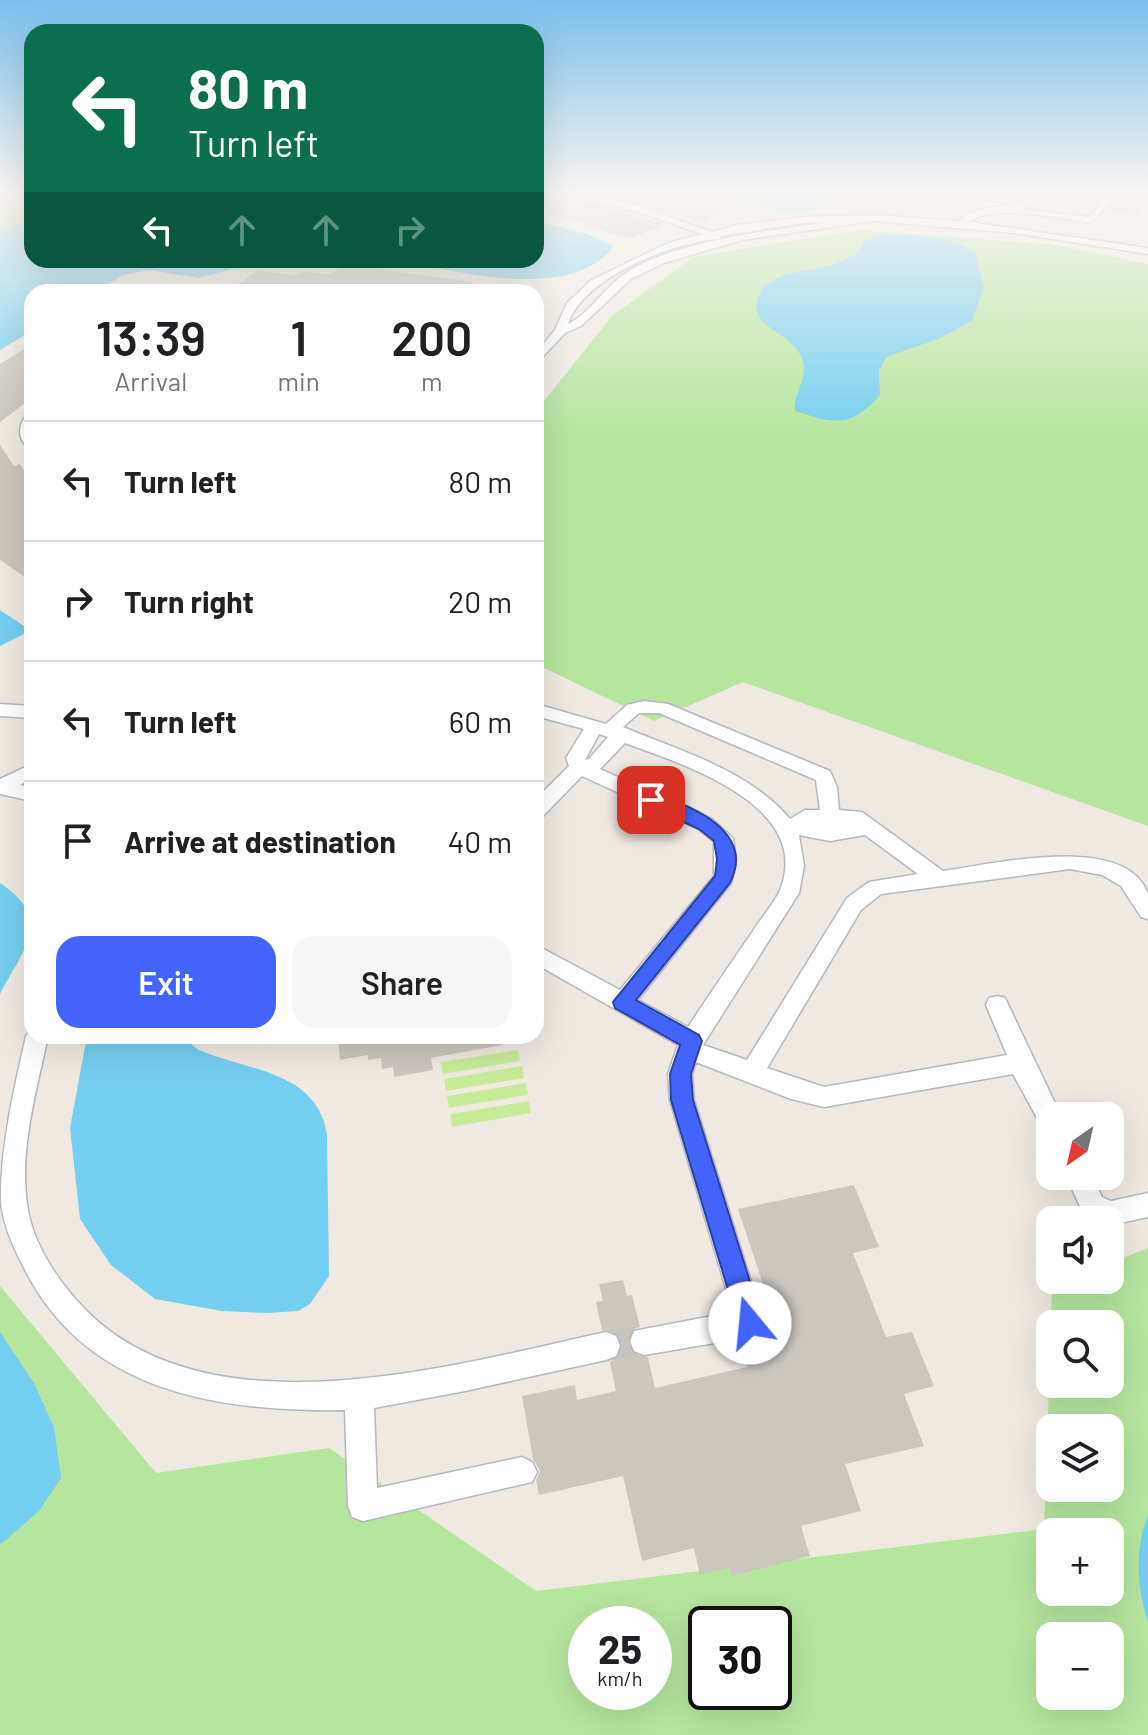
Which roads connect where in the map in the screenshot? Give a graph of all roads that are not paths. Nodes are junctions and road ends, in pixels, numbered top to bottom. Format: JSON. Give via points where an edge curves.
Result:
{"nodes":[{"id":1,"x":609,"y":274,"type":"edge"},
{"id":2,"x":633,"y":274,"type":"edge"},
{"id":3,"x":561,"y":331,"type":"junction"},
{"id":4,"x":544,"y":351,"type":"edge"},
{"id":5,"x":544,"y":712,"type":"edge"},
{"id":6,"x":609,"y":729,"type":"junction"},
{"id":7,"x":579,"y":767,"type":"junction"},
{"id":8,"x":24,"y":774,"type":"edge"},
{"id":9,"x":1,"y":787,"type":"edge"},
{"id":10,"x":24,"y":792,"type":"edge"},
{"id":11,"x":544,"y":803,"type":"edge"},
{"id":12,"x":830,"y":816,"type":"junction"},
{"id":13,"x":791,"y":826,"type":"junction"},
{"id":14,"x":869,"y":826,"type":"junction"},
{"id":15,"x":940,"y":879,"type":"junction"},
{"id":16,"x":1148,"y":911,"type":"edge"},
{"id":17,"x":544,"y":958,"type":"edge"},
{"id":18,"x":623,"y":1002,"type":"junction"},
{"id":19,"x":997,"y":1005,"type":"dead end"},
{"id":20,"x":36,"y":1044,"type":"edge"},
{"id":21,"x":689,"y":1046,"type":"junction"},
{"id":22,"x":1024,"y":1068,"type":"junction"},
{"id":23,"x":752,"y":1072,"type":"junction"},
{"id":24,"x":1041,"y":1102,"type":"edge"},
{"id":25,"x":1085,"y":1190,"type":"edge"},
{"id":26,"x":1148,"y":1205,"type":"edge"},
{"id":27,"x":644,"y":1341,"type":"tunnel mouth"},
{"id":28,"x":606,"y":1346,"type":"tunnel mouth"},
{"id":29,"x":359,"y":1394,"type":"junction"},
{"id":30,"x":522,"y":1472,"type":"dead end"}],
"edges":[{"from":1,"to":3,"type":"street","via":[[565,314]]},
{"from":2,"to":3,"type":"street","via":[[577,324]]},
{"from":3,"to":4,"type":"street"},
{"from":5,"to":6,"type":"street"},
{"from":6,"to":7,"type":"street","via":[[595,764]]},
{"from":6,"to":7,"type":"street","via":[[575,758]]},
{"from":6,"to":12,"type":"street","via":[[629,709],[662,708],[823,776]]},
{"from":6,"to":13,"type":"street","via":[[751,791]]},
{"from":7,"to":11,"type":"street"},
{"from":7,"to":18,"type":"street","via":[[705,824],[723,838],[724,878]]},
{"from":8,"to":9,"type":"street"},
{"from":9,"to":10,"type":"street"},
{"from":12,"to":13,"type":"street","via":[[805,817]]},
{"from":12,"to":14,"type":"street","via":[[855,817]]},
{"from":13,"to":14,"type":"street","via":[[809,832],[856,832]]},
{"from":13,"to":21,"type":"street","via":[[789,893]]},
{"from":14,"to":15,"type":"street"},
{"from":15,"to":16,"type":"street","via":[[1070,862],[1107,868],[1128,881]]},
{"from":15,"to":23,"type":"street","via":[[876,887],[854,904]]},
{"from":17,"to":18,"type":"street"},
{"from":18,"to":21,"type":"street"},
{"from":19,"to":22,"type":"street"},
{"from":20,"to":29,"type":"street","via":[[13,1195],[23,1235],[65,1311],[127,1359],[171,1379],[250,1394]]},
{"from":21,"to":23,"type":"street"},
{"from":21,"to":27,"type":"street","via":[[680,1074],[682,1100],[750,1323]]},
{"from":22,"to":23,"type":"street","via":[[1014,1064],[824,1097]]},
{"from":22,"to":24,"type":"street"},
{"from":25,"to":26,"type":"street","via":[[1093,1206],[1111,1213]]},
{"from":28,"to":29,"type":"street"},
{"from":29,"to":30,"type":"street","via":[[363,1506]]}]}
